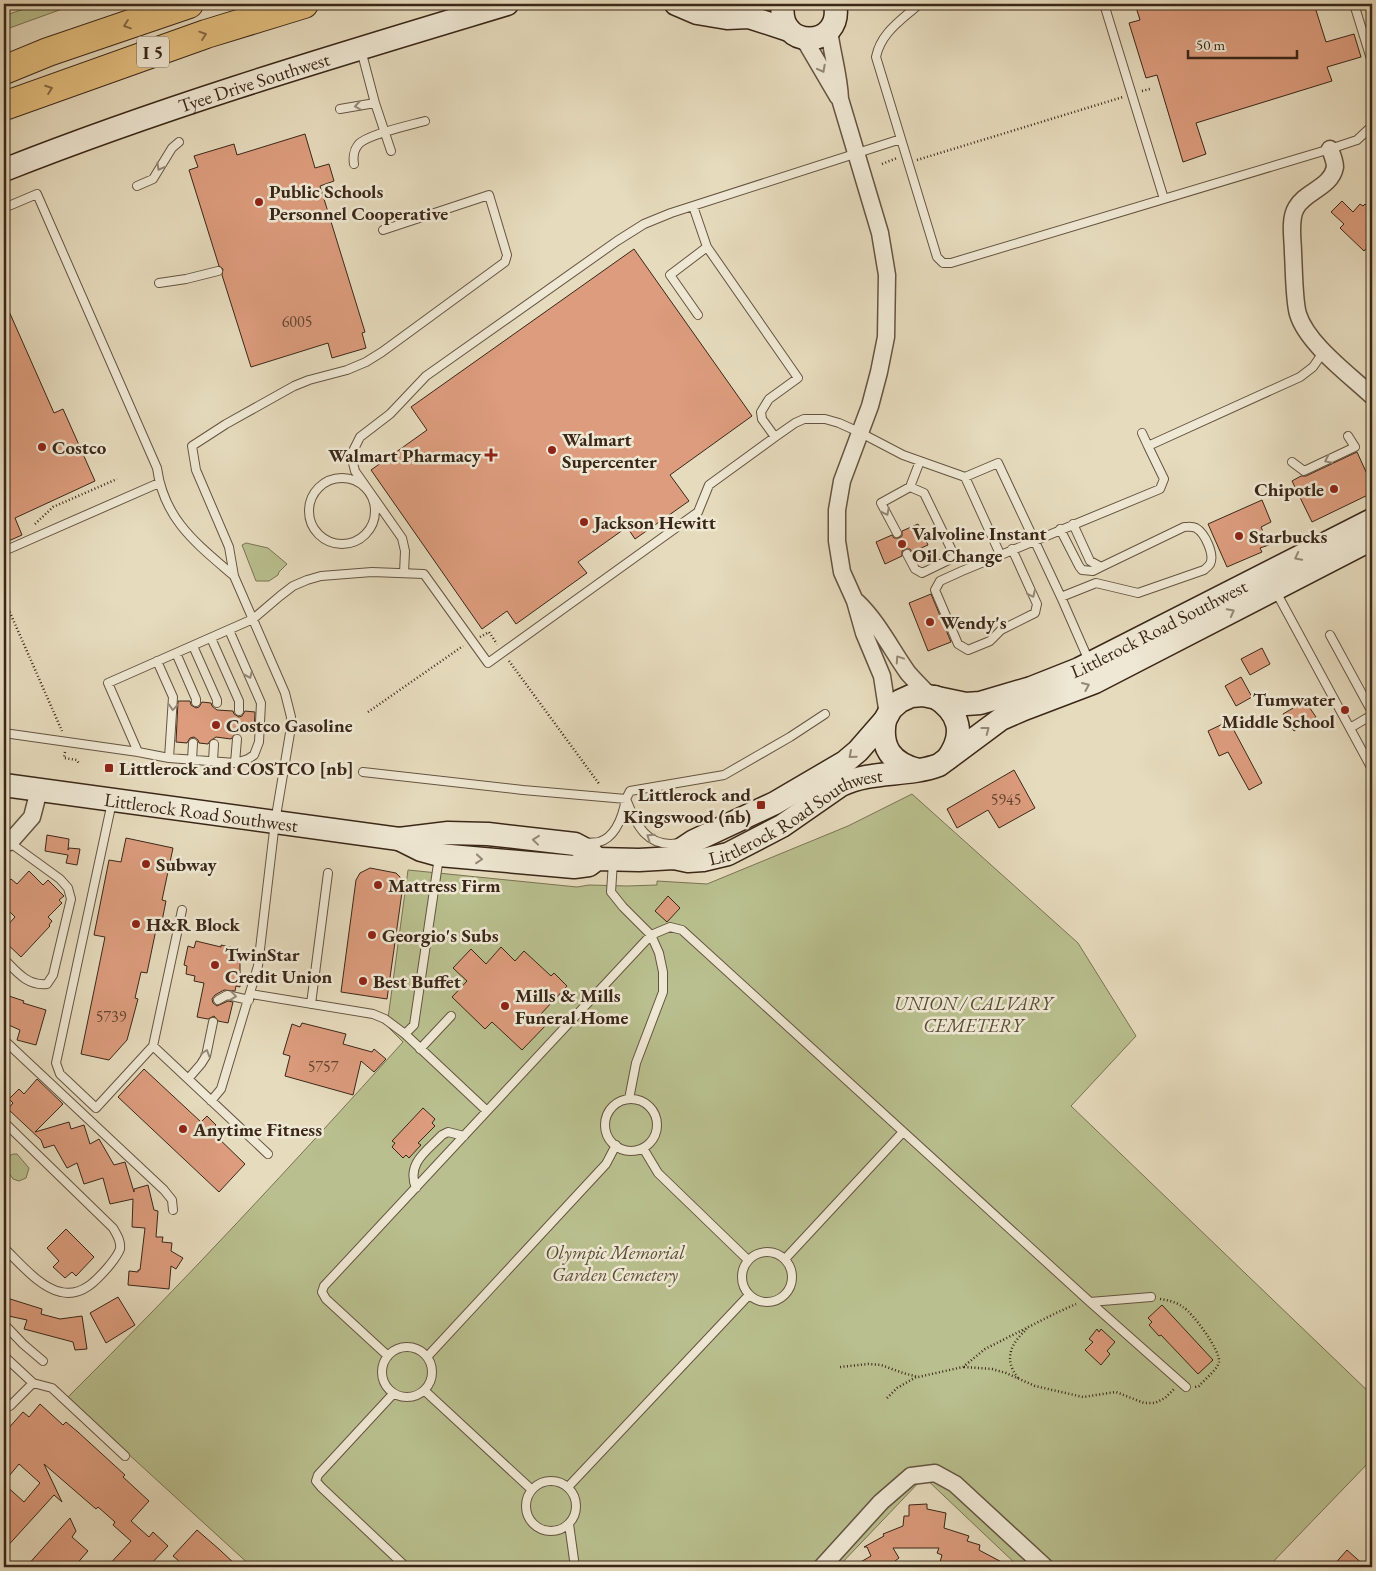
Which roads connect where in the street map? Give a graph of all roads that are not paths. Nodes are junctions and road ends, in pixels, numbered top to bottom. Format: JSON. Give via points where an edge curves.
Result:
{"nodes":[{"id":1,"x":189,"y":4,"type":"edge"},
{"id":2,"x":304,"y":4,"type":"edge"},
{"id":3,"x":507,"y":4,"type":"edge"},
{"id":4,"x":676,"y":4,"type":"edge"},
{"id":5,"x":773,"y":4,"type":"edge"},
{"id":6,"x":783,"y":4,"type":"edge"},
{"id":7,"x":919,"y":4,"type":"edge"},
{"id":8,"x":1104,"y":4,"type":"edge"},
{"id":9,"x":1354,"y":4,"type":"edge"},
{"id":10,"x":839,"y":13,"type":"edge"},
{"id":11,"x":749,"y":17,"type":"junction"},
{"id":12,"x":797,"y":34,"type":"junction"},
{"id":13,"x":361,"y":48,"type":"junction"},
{"id":14,"x":1372,"y":62,"type":"edge"},
{"id":15,"x":4,"y":70,"type":"edge"},
{"id":16,"x":840,"y":99,"type":"junction"},
{"id":17,"x":375,"y":103,"type":"junction"},
{"id":18,"x":4,"y":106,"type":"edge"},
{"id":19,"x":340,"y":109,"type":"dead end"},
{"id":20,"x":425,"y":121,"type":"dead end"},
{"id":21,"x":1372,"y":126,"type":"edge"},
{"id":22,"x":385,"y":132,"type":"junction"},
{"id":23,"x":901,"y":139,"type":"junction"},
{"id":24,"x":180,"y":142,"type":"dead end"},
{"id":25,"x":1330,"y":149,"type":"junction"},
{"id":26,"x":391,"y":151,"type":"dead end"},
{"id":27,"x":857,"y":153,"type":"junction"},
{"id":28,"x":354,"y":164,"type":"dead end"},
{"id":29,"x":4,"y":170,"type":"edge"},
{"id":30,"x":137,"y":186,"type":"dead end"},
{"id":31,"x":1164,"y":199,"type":"junction"},
{"id":32,"x":693,"y":206,"type":"junction"},
{"id":33,"x":4,"y":208,"type":"edge"},
{"id":34,"x":383,"y":230,"type":"dead end"},
{"id":35,"x":707,"y":247,"type":"junction"},
{"id":36,"x":218,"y":271,"type":"dead end"},
{"id":37,"x":159,"y":283,"type":"dead end"},
{"id":38,"x":698,"y":315,"type":"dead end"},
{"id":39,"x":1324,"y":351,"type":"junction"},
{"id":40,"x":1372,"y":396,"type":"edge"},
{"id":41,"x":859,"y":432,"type":"junction"},
{"id":42,"x":1142,"y":433,"type":"dead end"},
{"id":43,"x":775,"y":436,"type":"junction"},
{"id":44,"x":1348,"y":436,"type":"dead end"},
{"id":45,"x":1148,"y":446,"type":"junction"},
{"id":46,"x":920,"y":461,"type":"junction"},
{"id":47,"x":1292,"y":462,"type":"dead end"},
{"id":48,"x":965,"y":477,"type":"junction"},
{"id":49,"x":159,"y":483,"type":"junction"},
{"id":50,"x":910,"y":487,"type":"junction"},
{"id":51,"x":370,"y":492,"type":"junction"},
{"id":52,"x":1372,"y":520,"type":"edge"},
{"id":53,"x":1074,"y":524,"type":"junction"},
{"id":54,"x":1060,"y":530,"type":"junction"},
{"id":55,"x":897,"y":533,"type":"dead end"},
{"id":56,"x":1034,"y":540,"type":"junction"},
{"id":57,"x":1372,"y":540,"type":"edge"},
{"id":58,"x":1012,"y":550,"type":"junction"},
{"id":59,"x":4,"y":551,"type":"edge"},
{"id":60,"x":907,"y":554,"type":"dead end"},
{"id":61,"x":1000,"y":554,"type":"junction"},
{"id":62,"x":956,"y":557,"type":"junction"},
{"id":63,"x":1101,"y":567,"type":"junction"},
{"id":64,"x":962,"y":571,"type":"junction"},
{"id":65,"x":404,"y":572,"type":"junction"},
{"id":66,"x":234,"y":576,"type":"junction"},
{"id":67,"x":1274,"y":588,"type":"junction"},
{"id":68,"x":1061,"y":597,"type":"junction"},
{"id":69,"x":855,"y":600,"type":"junction"},
{"id":70,"x":253,"y":619,"type":"junction"},
{"id":71,"x":229,"y":630,"type":"junction"},
{"id":72,"x":1330,"y":635,"type":"dead end"},
{"id":73,"x":211,"y":638,"type":"junction"},
{"id":74,"x":193,"y":646,"type":"junction"},
{"id":75,"x":176,"y":653,"type":"junction"},
{"id":76,"x":157,"y":661,"type":"junction"},
{"id":77,"x":1090,"y":664,"type":"junction"},
{"id":78,"x":932,"y":697,"type":"junction"},
{"id":79,"x":196,"y":702,"type":"dead end"},
{"id":80,"x":217,"y":703,"type":"dead end"},
{"id":81,"x":238,"y":711,"type":"dead end"},
{"id":82,"x":1372,"y":713,"type":"edge"},
{"id":83,"x":825,"y":714,"type":"dead end"},
{"id":84,"x":887,"y":718,"type":"junction"},
{"id":85,"x":1350,"y":728,"type":"junction"},
{"id":86,"x":4,"y":733,"type":"edge"},
{"id":87,"x":237,"y":739,"type":"dead end"},
{"id":88,"x":193,"y":743,"type":"dead end"},
{"id":89,"x":214,"y":744,"type":"dead end"},
{"id":90,"x":138,"y":752,"type":"junction"},
{"id":91,"x":169,"y":758,"type":"junction"},
{"id":92,"x":947,"y":759,"type":"junction"},
{"id":93,"x":192,"y":760,"type":"junction"},
{"id":94,"x":213,"y":761,"type":"junction"},
{"id":95,"x":235,"y":763,"type":"junction"},
{"id":96,"x":1372,"y":769,"type":"edge"},
{"id":97,"x":918,"y":770,"type":"junction"},
{"id":98,"x":363,"y":772,"type":"dead end"},
{"id":99,"x":4,"y":785,"type":"edge"},
{"id":100,"x":39,"y":790,"type":"junction"},
{"id":101,"x":626,"y":799,"type":"junction"},
{"id":102,"x":113,"y":800,"type":"junction"},
{"id":103,"x":275,"y":822,"type":"junction"},
{"id":104,"x":398,"y":839,"type":"junction"},
{"id":105,"x":694,"y":841,"type":"junction"},
{"id":106,"x":7,"y":842,"type":"edge"},
{"id":107,"x":575,"y":844,"type":"junction"},
{"id":108,"x":439,"y":855,"type":"junction"},
{"id":109,"x":674,"y":858,"type":"junction"},
{"id":110,"x":605,"y":859,"type":"junction"},
{"id":111,"x":328,"y":873,"type":"dead end"},
{"id":112,"x":182,"y":910,"type":"dead end"},
{"id":113,"x":652,"y":935,"type":"junction"},
{"id":114,"x":4,"y":959,"type":"edge"},
{"id":115,"x":250,"y":997,"type":"junction"},
{"id":116,"x":218,"y":1000,"type":"dead end"},
{"id":117,"x":311,"y":1004,"type":"junction"},
{"id":118,"x":451,"y":1016,"type":"dead end"},
{"id":119,"x":213,"y":1022,"type":"dead end"},
{"id":120,"x":405,"y":1034,"type":"junction"},
{"id":121,"x":4,"y":1040,"type":"edge"},
{"id":122,"x":153,"y":1046,"type":"junction"},
{"id":123,"x":420,"y":1050,"type":"junction"},
{"id":124,"x":188,"y":1079,"type":"junction"},
{"id":125,"x":629,"y":1099,"type":"junction"},
{"id":126,"x":211,"y":1101,"type":"junction"},
{"id":127,"x":487,"y":1111,"type":"junction"},
{"id":128,"x":4,"y":1122,"type":"edge"},
{"id":129,"x":903,"y":1132,"type":"junction"},
{"id":130,"x":464,"y":1136,"type":"junction"},
{"id":131,"x":616,"y":1145,"type":"junction"},
{"id":132,"x":643,"y":1148,"type":"junction"},
{"id":133,"x":268,"y":1154,"type":"dead end"},
{"id":134,"x":416,"y":1188,"type":"junction"},
{"id":135,"x":173,"y":1210,"type":"dead end"},
{"id":136,"x":4,"y":1248,"type":"edge"},
{"id":137,"x":785,"y":1259,"type":"junction"},
{"id":138,"x":748,"y":1260,"type":"junction"},
{"id":139,"x":749,"y":1295,"type":"junction"},
{"id":140,"x":1152,"y":1297,"type":"road end"},
{"id":141,"x":1090,"y":1302,"type":"junction"},
{"id":142,"x":4,"y":1324,"type":"edge"},
{"id":143,"x":4,"y":1356,"type":"edge"},
{"id":144,"x":388,"y":1356,"type":"junction"},
{"id":145,"x":427,"y":1357,"type":"junction"},
{"id":146,"x":44,"y":1361,"type":"dead end"},
{"id":147,"x":33,"y":1383,"type":"junction"},
{"id":148,"x":1183,"y":1384,"type":"road end"},
{"id":149,"x":425,"y":1391,"type":"junction"},
{"id":150,"x":393,"y":1394,"type":"junction"},
{"id":151,"x":4,"y":1406,"type":"edge"},
{"id":152,"x":125,"y":1456,"type":"dead end"},
{"id":153,"x":568,"y":1487,"type":"junction"},
{"id":154,"x":531,"y":1489,"type":"junction"},
{"id":155,"x":569,"y":1524,"type":"junction"},
{"id":156,"x":406,"y":1567,"type":"edge"},
{"id":157,"x":575,"y":1567,"type":"edge"},
{"id":158,"x":822,"y":1567,"type":"edge"},
{"id":159,"x":1045,"y":1567,"type":"edge"}],
"edges":[{"from":1,"to":15,"type":"highway","number":"I 5","one_way":true},
{"from":18,"to":2,"type":"highway","number":"I 5","one_way":true,"via":[[206,34]]},
{"from":3,"to":13,"type":"main road","name":"Tyee Drive Southwest"},
{"from":4,"to":11,"type":"main road","via":[[697,13],[727,18]]},
{"from":5,"to":11,"type":"main road"},
{"from":6,"to":12,"type":"main road","via":[[784,22]]},
{"from":7,"to":23,"type":"lane","via":[[884,36],[876,57]]},
{"from":8,"to":31,"type":"lane"},
{"from":9,"to":14,"type":"lane"},
{"from":10,"to":12,"type":"main road","via":[[822,36],[813,39]]},
{"from":10,"to":16,"type":"street","via":[[831,50],[839,78]]},
{"from":11,"to":12,"type":"main road"},
{"from":12,"to":16,"type":"street","one_way":true},
{"from":13,"to":17,"type":"lane"},
{"from":13,"to":29,"type":"main road","name":"Tyee Drive Southwest","via":[[219,92]]},
{"from":16,"to":27,"type":"street"},
{"from":17,"to":19,"type":"lane","one_way":true},
{"from":17,"to":22,"type":"lane"},
{"from":20,"to":22,"type":"lane"},
{"from":21,"to":25,"type":"lane","via":[[1356,140]]},
{"from":22,"to":26,"type":"lane"},
{"from":22,"to":28,"type":"lane","via":[[358,144]]},
{"from":23,"to":27,"type":"lane"},
{"from":23,"to":31,"type":"lane","via":[[937,257],[943,263]]},
{"from":24,"to":30,"type":"lane","one_way":true,"via":[[172,148],[153,179]]},
{"from":25,"to":31,"type":"lane"},
{"from":25,"to":39,"type":"street","via":[[1335,166],[1330,180],[1302,201],[1292,218],[1298,313],[1304,328]]},
{"from":27,"to":32,"type":"lane"},
{"from":27,"to":41,"type":"street","via":[[880,233],[887,275],[886,337],[870,406]]},
{"from":32,"to":35,"type":"lane"},
{"from":32,"to":51,"type":"lane","via":[[644,224],[617,241],[426,376],[390,414],[360,437],[351,455],[355,471]]},
{"from":33,"to":49,"type":"lane","via":[[36,194],[157,468]]},
{"from":34,"to":66,"type":"lane","via":[[489,195],[507,255],[505,262],[366,362],[294,386],[192,446],[196,470],[229,547]]},
{"from":35,"to":38,"type":"lane","via":[[670,275]]},
{"from":35,"to":43,"type":"lane","via":[[798,378],[769,400],[761,412],[762,419]]},
{"from":36,"to":37,"type":"lane"},
{"from":39,"to":40,"type":"street"},
{"from":39,"to":45,"type":"lane","via":[[1300,378]]},
{"from":41,"to":43,"type":"lane","via":[[815,418],[795,423]]},
{"from":41,"to":46,"type":"lane"},
{"from":41,"to":69,"type":"street","via":[[842,481],[837,510],[842,572]]},
{"from":42,"to":45,"type":"lane"},
{"from":43,"to":65,"type":"lane","via":[[709,485],[698,512],[488,663],[424,574]]},
{"from":44,"to":47,"type":"lane","one_way":true,"via":[[1355,447],[1304,471]]},
{"from":45,"to":53,"type":"lane","via":[[1164,479],[1160,489]]},
{"from":46,"to":48,"type":"lane"},
{"from":46,"to":50,"type":"lane"},
{"from":48,"to":56,"type":"lane","via":[[998,463]]},
{"from":48,"to":61,"type":"lane"},
{"from":49,"to":59,"type":"lane"},
{"from":49,"to":66,"type":"lane","via":[[179,524]]},
{"from":50,"to":55,"type":"lane","one_way":true,"via":[[881,503]]},
{"from":50,"to":62,"type":"lane","via":[[924,493]]},
{"from":51,"to":51,"type":"lane","via":[[348,478],[323,483],[315,490],[308,510],[316,532],[335,544],[362,538],[373,525],[376,514]]},
{"from":51,"to":65,"type":"lane","via":[[402,538]]},
{"from":52,"to":77,"type":"main road","name":"Littlerock Road Southwest","one_way":true},
{"from":53,"to":54,"type":"lane"},
{"from":53,"to":63,"type":"lane","via":[[1090,561]]},
{"from":54,"to":56,"type":"lane"},
{"from":54,"to":63,"type":"lane","via":[[1082,570],[1093,571]]},
{"from":56,"to":58,"type":"lane"},
{"from":56,"to":68,"type":"lane"},
{"from":57,"to":67,"type":"main road","name":"Littlerock Road Southwest"},
{"from":58,"to":61,"type":"lane"},
{"from":58,"to":64,"type":"lane","one_way":true,"via":[[1037,604],[1035,613],[1002,630],[990,641],[968,650],[958,644],[935,590],[940,581]]},
{"from":60,"to":62,"type":"lane","via":[[915,569],[922,573]]},
{"from":61,"to":64,"type":"lane"},
{"from":62,"to":64,"type":"lane"},
{"from":63,"to":68,"type":"lane","via":[[1191,526],[1203,535],[1211,556],[1210,564],[1204,570],[1138,593],[1096,583]]},
{"from":65,"to":70,"type":"lane","via":[[368,572],[307,580],[293,586]]},
{"from":66,"to":70,"type":"lane"},
{"from":67,"to":85,"type":"lane"},
{"from":92,"to":67,"type":"main road","name":"Littlerock Road Southwest","one_way":true,"via":[[1001,719],[1095,682]]},
{"from":68,"to":77,"type":"lane"},
{"from":78,"to":69,"type":"street","one_way":true,"via":[[909,673],[870,616]]},
{"from":69,"to":84,"type":"street","via":[[864,633],[882,676]]},
{"from":70,"to":71,"type":"lane"},
{"from":70,"to":103,"type":"lane","via":[[285,693],[291,717]]},
{"from":71,"to":73,"type":"lane"},
{"from":71,"to":95,"type":"lane","one_way":true,"via":[[261,703],[257,749],[248,760]]},
{"from":72,"to":82,"type":"lane"},
{"from":73,"to":74,"type":"lane"},
{"from":73,"to":81,"type":"lane","via":[[239,701]]},
{"from":74,"to":75,"type":"lane"},
{"from":74,"to":80,"type":"lane"},
{"from":75,"to":76,"type":"lane"},
{"from":75,"to":79,"type":"lane"},
{"from":76,"to":90,"type":"lane","via":[[108,683]]},
{"from":76,"to":91,"type":"lane","one_way":true,"via":[[173,697]]},
{"from":77,"to":78,"type":"main road","name":"Littlerock Road Southwest","via":[[1031,688],[980,703],[966,704]]},
{"from":78,"to":84,"type":"main road","name":"Littlerock Road Southwest","via":[[911,696],[900,701]]},
{"from":78,"to":92,"type":"main road","via":[[945,704],[958,725],[958,737]]},
{"from":82,"to":85,"type":"lane"},
{"from":83,"to":101,"type":"lane","via":[[724,775],[630,791]]},
{"from":84,"to":97,"type":"main road","name":"Littlerock Road Southwest","via":[[883,731],[889,753],[906,767]]},
{"from":84,"to":105,"type":"main road","name":"Littlerock Road Southwest","one_way":true,"via":[[858,751],[826,774],[756,813]]},
{"from":85,"to":96,"type":"lane"},
{"from":86,"to":90,"type":"lane"},
{"from":87,"to":95,"type":"lane"},
{"from":88,"to":93,"type":"lane"},
{"from":89,"to":94,"type":"lane"},
{"from":90,"to":91,"type":"lane"},
{"from":91,"to":93,"type":"lane"},
{"from":92,"to":97,"type":"main road","name":"Littlerock Road Southwest","via":[[934,767]]},
{"from":93,"to":94,"type":"lane"},
{"from":94,"to":95,"type":"lane"},
{"from":97,"to":109,"type":"main road","name":"Littlerock Road Southwest","via":[[852,780],[782,826],[728,854],[703,860]]},
{"from":98,"to":101,"type":"lane"},
{"from":99,"to":100,"type":"main road","name":"Littlerock Road Southwest"},
{"from":100,"to":102,"type":"main road","name":"Littlerock Road Southwest"},
{"from":100,"to":106,"type":"street","via":[[32,817]]},
{"from":105,"to":101,"type":"lane","one_way":true,"via":[[673,845],[658,842],[636,824]]},
{"from":101,"to":107,"type":"lane","via":[[623,814],[610,836],[599,842]]},
{"from":102,"to":103,"type":"main road","name":"Littlerock Road Southwest"},
{"from":102,"to":122,"type":"lane","via":[[57,1069],[96,1108]]},
{"from":103,"to":104,"type":"main road","name":"Littlerock Road Southwest"},
{"from":103,"to":115,"type":"lane","via":[[258,966]]},
{"from":107,"to":104,"type":"main road","name":"Littlerock Road Southwest","one_way":true,"via":[[488,834],[448,833]]},
{"from":104,"to":108,"type":"main road","name":"Littlerock Road Southwest"},
{"from":105,"to":109,"type":"main road","name":"Littlerock Road Southwest"},
{"from":106,"to":114,"type":"lane","via":[[60,879],[68,888],[71,900],[53,975],[47,984],[36,985]]},
{"from":107,"to":110,"type":"main road","name":"Littlerock Road Southwest"},
{"from":108,"to":110,"type":"main road","name":"Littlerock Road Southwest","one_way":true,"via":[[574,868]]},
{"from":108,"to":120,"type":"lane","via":[[414,1024]]},
{"from":109,"to":110,"type":"main road","name":"Littlerock Road Southwest"},
{"from":110,"to":113,"type":"lane","via":[[611,892]]},
{"from":111,"to":117,"type":"lane"},
{"from":112,"to":122,"type":"lane"},
{"from":113,"to":125,"type":"lane","via":[[663,972],[663,992],[636,1063]]},
{"from":113,"to":127,"type":"lane"},
{"from":113,"to":129,"type":"lane","via":[[670,926],[682,930]]},
{"from":116,"to":115,"type":"lane","one_way":true,"via":[[226,995]]},
{"from":115,"to":117,"type":"lane"},
{"from":115,"to":126,"type":"lane","via":[[221,1089]]},
{"from":117,"to":120,"type":"lane","via":[[373,1014]]},
{"from":118,"to":123,"type":"lane"},
{"from":124,"to":119,"type":"lane","one_way":true,"via":[[206,1056]]},
{"from":120,"to":123,"type":"lane"},
{"from":121,"to":135,"type":"lane","via":[[164,1190],[172,1200]]},
{"from":122,"to":124,"type":"lane"},
{"from":123,"to":127,"type":"lane"},
{"from":124,"to":126,"type":"lane"},
{"from":125,"to":131,"type":"lane","via":[[618,1103],[606,1118],[606,1130]]},
{"from":125,"to":132,"type":"lane","via":[[644,1102],[651,1108],[657,1122],[654,1137]]},
{"from":126,"to":133,"type":"lane"},
{"from":127,"to":130,"type":"lane"},
{"from":128,"to":136,"type":"lane","via":[[113,1228],[119,1238],[120,1250],[98,1280],[70,1294],[59,1292],[36,1278]]},
{"from":129,"to":137,"type":"lane"},
{"from":129,"to":141,"type":"lane"},
{"from":130,"to":134,"type":"lane"},
{"from":130,"to":134,"type":"lane","via":[[448,1132],[442,1135],[415,1164],[412,1179]]},
{"from":131,"to":132,"type":"lane","via":[[629,1150]]},
{"from":131,"to":145,"type":"lane","via":[[606,1164]]},
{"from":132,"to":138,"type":"lane","via":[[658,1173]]},
{"from":134,"to":144,"type":"lane","via":[[324,1286],[322,1292]]},
{"from":137,"to":138,"type":"lane","via":[[769,1251]]},
{"from":137,"to":139,"type":"lane","via":[[793,1276],[784,1296],[776,1301],[763,1302]]},
{"from":138,"to":139,"type":"lane","via":[[744,1265],[742,1282]]},
{"from":139,"to":153,"type":"lane"},
{"from":140,"to":141,"type":"lane"},
{"from":141,"to":148,"type":"lane"},
{"from":142,"to":146,"type":"lane"},
{"from":143,"to":147,"type":"lane"},
{"from":144,"to":145,"type":"lane","via":[[408,1347]]},
{"from":144,"to":150,"type":"lane","via":[[382,1373]]},
{"from":145,"to":149,"type":"lane","via":[[432,1374]]},
{"from":147,"to":151,"type":"lane","via":[[10,1406]]},
{"from":147,"to":152,"type":"lane","via":[[52,1388]]},
{"from":149,"to":150,"type":"lane","via":[[409,1398]]},
{"from":149,"to":154,"type":"lane"},
{"from":150,"to":156,"type":"lane","via":[[316,1481]]},
{"from":153,"to":154,"type":"lane","via":[[552,1480]]},
{"from":153,"to":155,"type":"lane","via":[[576,1500],[574,1517]]},
{"from":154,"to":155,"type":"lane","via":[[526,1511],[534,1524],[547,1531]]},
{"from":155,"to":157,"type":"lane"},
{"from":158,"to":159,"type":"street","via":[[881,1502],[911,1476],[935,1473],[955,1484]]}]}
